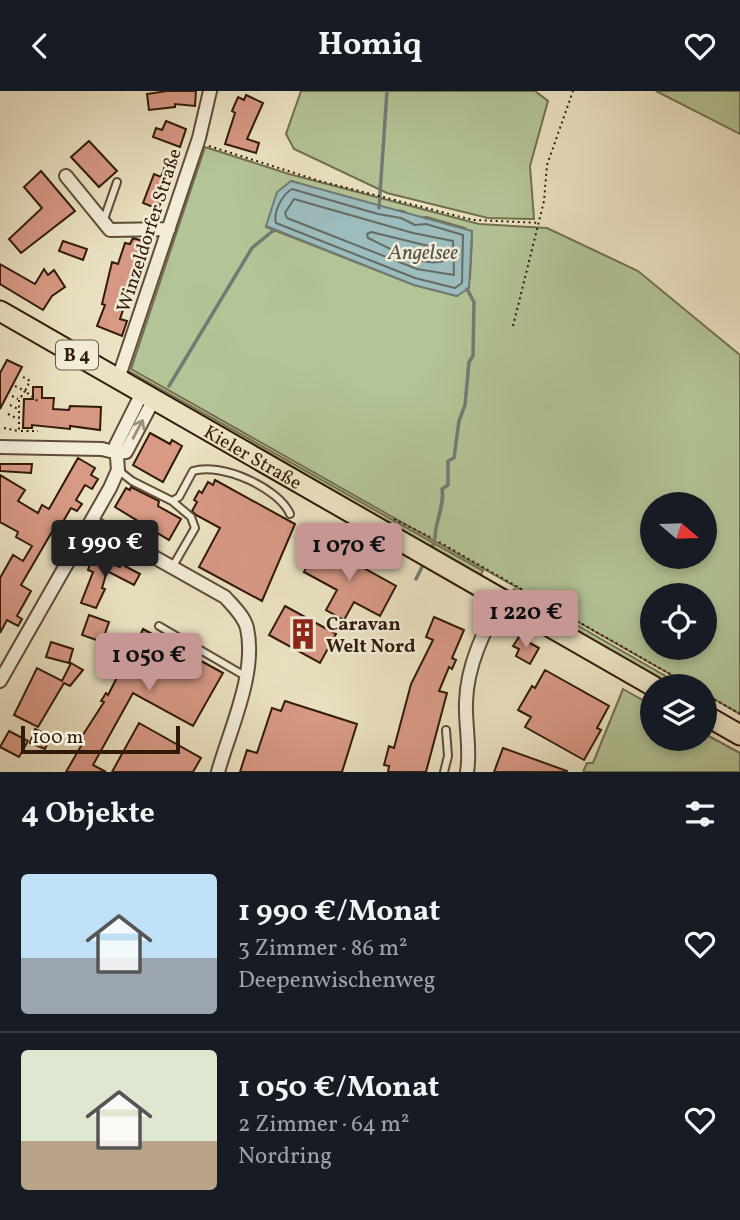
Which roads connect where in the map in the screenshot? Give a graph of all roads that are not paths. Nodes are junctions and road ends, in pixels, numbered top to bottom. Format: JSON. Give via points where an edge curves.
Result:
{"nodes":[{"id":1,"x":210,"y":91,"type":"edge"},
{"id":2,"x":66,"y":176,"type":"dead end"},
{"id":3,"x":117,"y":182,"type":"dead end"},
{"id":4,"x":103,"y":222,"type":"junction"},
{"id":5,"x":169,"y":229,"type":"junction"},
{"id":6,"x":0,"y":311,"type":"edge"},
{"id":7,"x":118,"y":379,"type":"junction"},
{"id":8,"x":148,"y":396,"type":"junction"},
{"id":9,"x":0,"y":447,"type":"edge"},
{"id":10,"x":118,"y":453,"type":"junction"},
{"id":11,"x":117,"y":470,"type":"junction"},
{"id":12,"x":172,"y":501,"type":"junction"},
{"id":13,"x":290,"y":514,"type":"dead end"},
{"id":14,"x":92,"y":522,"type":"junction"},
{"id":15,"x":173,"y":566,"type":"junction"},
{"id":16,"x":502,"y":600,"type":"junction"},
{"id":17,"x":159,"y":626,"type":"dead end"},
{"id":18,"x":18,"y":651,"type":"junction"},
{"id":19,"x":0,"y":658,"type":"edge"},
{"id":20,"x":245,"y":676,"type":"junction"},
{"id":21,"x":640,"y":679,"type":"edge"},
{"id":22,"x":0,"y":681,"type":"edge"},
{"id":23,"x":717,"y":722,"type":"edge"},
{"id":24,"x":446,"y":730,"type":"dead end"},
{"id":25,"x":740,"y":735,"type":"edge"},
{"id":26,"x":218,"y":772,"type":"edge"},
{"id":27,"x":444,"y":772,"type":"edge"},
{"id":28,"x":467,"y":772,"type":"edge"}],
"edges":[{"from":1,"to":5,"type":"street","name":"Winzeldorfer Straße"},
{"from":2,"to":4,"type":"street"},
{"from":3,"to":4,"type":"lane"},
{"from":4,"to":5,"type":"street","via":[[110,230]]},
{"from":5,"to":7,"type":"street","name":"Winzeldorfer Straße"},
{"from":6,"to":7,"type":"main road","name":"Kieler Straße","number":"B 4"},
{"from":7,"to":8,"type":"main road","name":"Kieler Straße","number":"B 4"},
{"from":8,"to":10,"type":"street","via":[[116,445]]},
{"from":8,"to":16,"type":"main road","name":"Kieler Straße","number":"B 4"},
{"from":9,"to":10,"type":"street"},
{"from":10,"to":11,"type":"street"},
{"from":11,"to":12,"type":"lane"},
{"from":11,"to":14,"type":"street"},
{"from":12,"to":13,"type":"lane","via":[[193,471],[217,468],[274,494],[285,501]]},
{"from":12,"to":15,"type":"lane","via":[[191,517],[195,528]]},
{"from":14,"to":15,"type":"street"},
{"from":14,"to":18,"type":"street"},
{"from":15,"to":20,"type":"street","via":[[225,597],[238,611],[246,626],[249,654]]},
{"from":16,"to":21,"type":"main road","name":"Kieler Straße","number":"B 4"},
{"from":16,"to":28,"type":"street","via":[[472,663],[466,700]]},
{"from":17,"to":20,"type":"lane"},
{"from":18,"to":19,"type":"street"},
{"from":18,"to":22,"type":"street"},
{"from":20,"to":26,"type":"street"},
{"from":23,"to":25,"type":"main road"},
{"from":24,"to":27,"type":"lane"}]}
